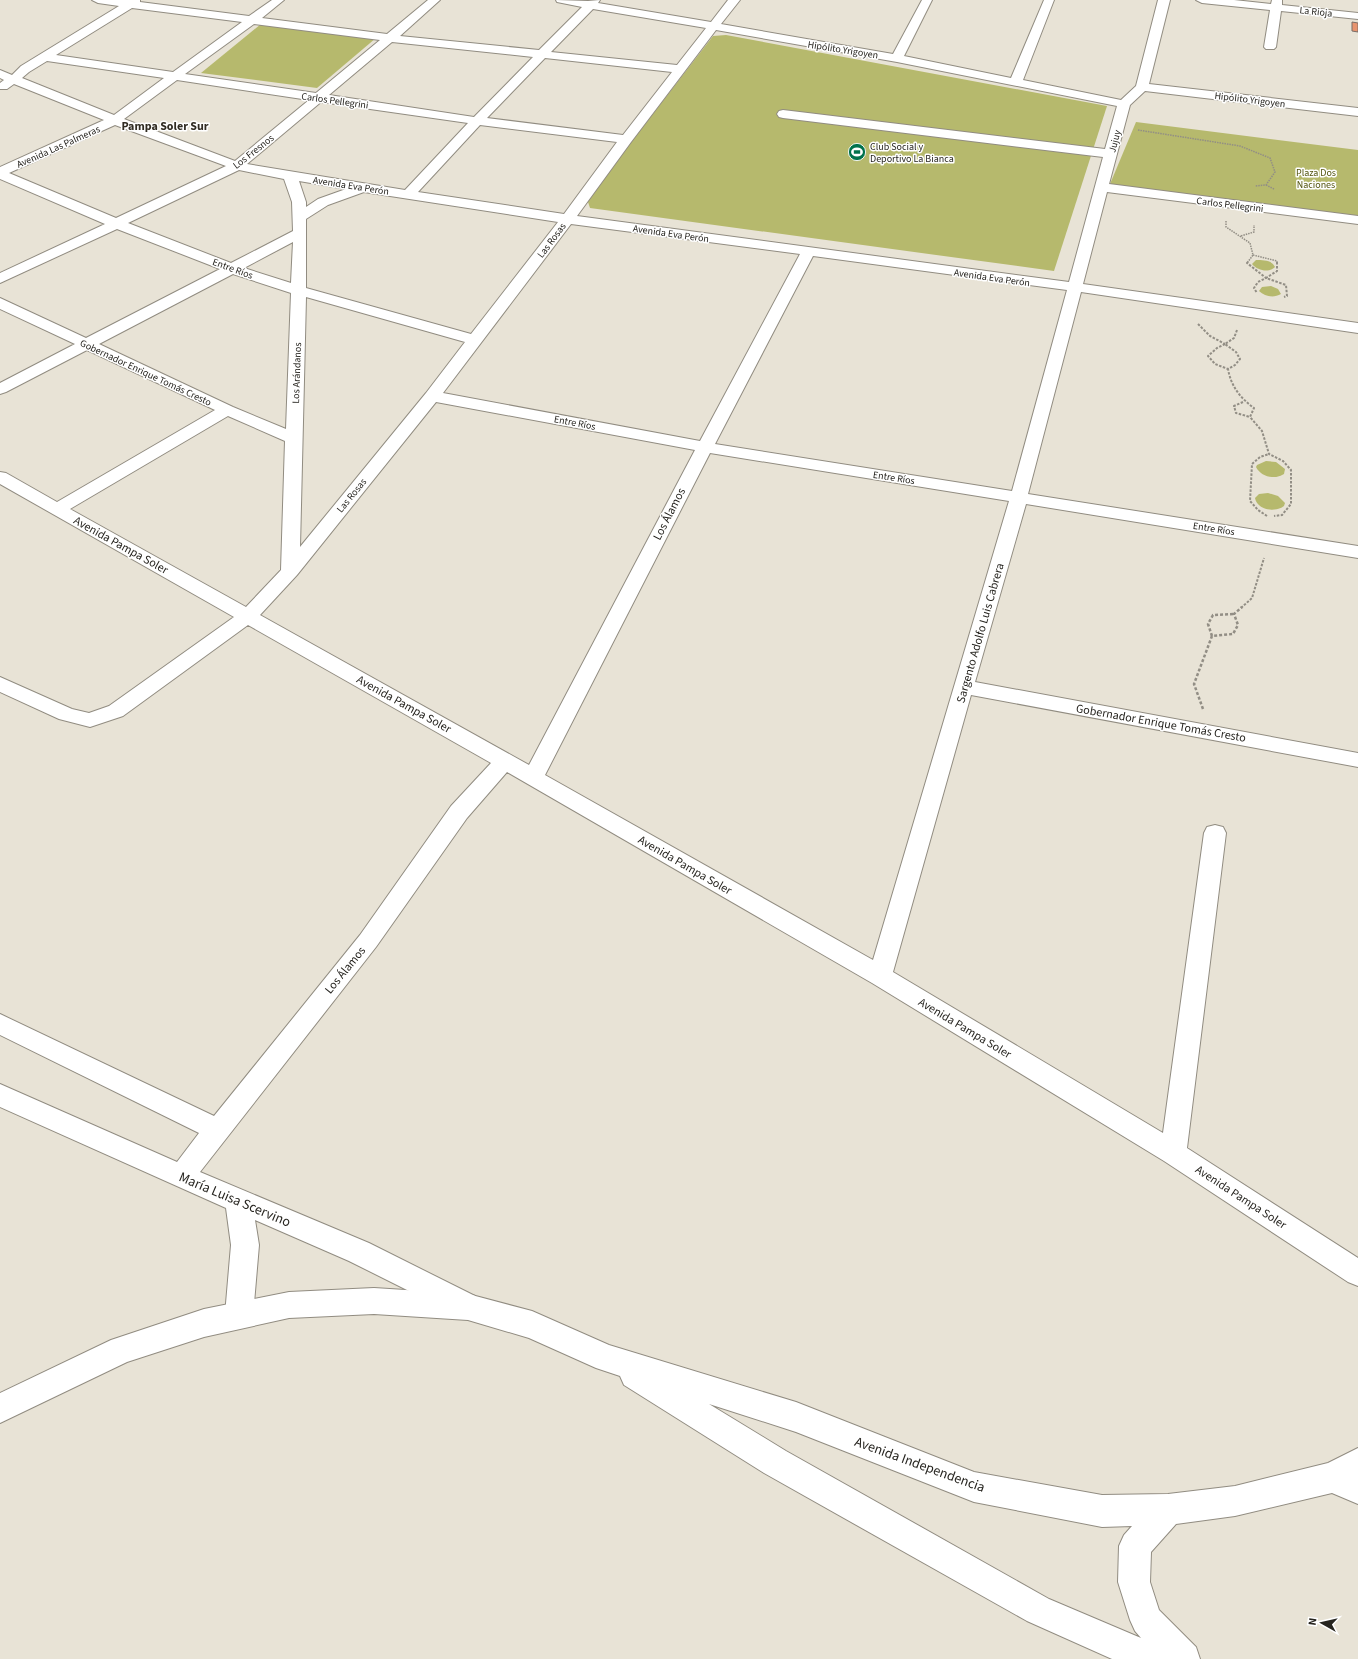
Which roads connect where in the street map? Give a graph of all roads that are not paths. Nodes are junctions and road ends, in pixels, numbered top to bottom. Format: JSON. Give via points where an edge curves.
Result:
{"nodes":[{"id":1,"x":98,"y":0,"type":"edge"},
{"id":2,"x":279,"y":0,"type":"edge"},
{"id":3,"x":435,"y":0,"type":"edge"},
{"id":4,"x":561,"y":0,"type":"edge"},
{"id":5,"x":734,"y":0,"type":"edge"},
{"id":6,"x":927,"y":0,"type":"edge"},
{"id":7,"x":1050,"y":0,"type":"edge"},
{"id":8,"x":1164,"y":0,"type":"edge"},
{"id":9,"x":1202,"y":0,"type":"edge"},
{"id":10,"x":134,"y":2,"type":"edge"},
{"id":11,"x":592,"y":3,"type":"edge"},
{"id":12,"x":1277,"y":4,"type":"edge"},
{"id":13,"x":1358,"y":16,"type":"edge"},
{"id":14,"x":253,"y":19,"type":"junction"},
{"id":15,"x":713,"y":27,"type":"junction"},
{"id":16,"x":390,"y":38,"type":"junction"},
{"id":17,"x":1270,"y":47,"type":"dead end"},
{"id":18,"x":542,"y":54,"type":"junction"},
{"id":19,"x":46,"y":57,"type":"junction"},
{"id":20,"x":897,"y":58,"type":"junction"},
{"id":21,"x":680,"y":69,"type":"junction"},
{"id":22,"x":0,"y":74,"type":"edge"},
{"id":23,"x":175,"y":76,"type":"junction"},
{"id":24,"x":14,"y":79,"type":"junction"},
{"id":25,"x":1016,"y":81,"type":"junction"},
{"id":26,"x":0,"y":87,"type":"edge"},
{"id":27,"x":1142,"y":87,"type":"junction"},
{"id":28,"x":319,"y":98,"type":"junction"},
{"id":29,"x":1124,"y":104,"type":"junction"},
{"id":30,"x":1358,"y":112,"type":"edge"},
{"id":31,"x":783,"y":114,"type":"dead end"},
{"id":32,"x":115,"y":120,"type":"junction"},
{"id":33,"x":477,"y":121,"type":"junction"},
{"id":34,"x":626,"y":139,"type":"junction"},
{"id":35,"x":1111,"y":154,"type":"junction"},
{"id":36,"x":237,"y":166,"type":"junction"},
{"id":37,"x":0,"y":173,"type":"edge"},
{"id":38,"x":290,"y":176,"type":"junction"},
{"id":39,"x":363,"y":187,"type":"junction"},
{"id":40,"x":1102,"y":187,"type":"junction"},
{"id":41,"x":409,"y":194,"type":"junction"},
{"id":42,"x":567,"y":219,"type":"junction"},
{"id":43,"x":1358,"y":220,"type":"edge"},
{"id":44,"x":118,"y":224,"type":"junction"},
{"id":45,"x":300,"y":225,"type":"junction"},
{"id":46,"x":808,"y":252,"type":"junction"},
{"id":47,"x":232,"y":269,"type":"junction"},
{"id":48,"x":0,"y":279,"type":"edge"},
{"id":49,"x":1074,"y":288,"type":"junction"},
{"id":50,"x":299,"y":290,"type":"junction"},
{"id":51,"x":0,"y":303,"type":"edge"},
{"id":52,"x":1358,"y":328,"type":"edge"},
{"id":53,"x":474,"y":340,"type":"junction"},
{"id":54,"x":87,"y":344,"type":"junction"},
{"id":55,"x":0,"y":389,"type":"edge"},
{"id":56,"x":432,"y":396,"type":"junction"},
{"id":57,"x":227,"y":410,"type":"junction"},
{"id":58,"x":294,"y":439,"type":"junction"},
{"id":59,"x":704,"y":447,"type":"junction"},
{"id":60,"x":0,"y":477,"type":"edge"},
{"id":61,"x":1019,"y":496,"type":"junction"},
{"id":62,"x":57,"y":510,"type":"junction"},
{"id":63,"x":1358,"y":552,"type":"edge"},
{"id":64,"x":290,"y":570,"type":"junction"},
{"id":65,"x":248,"y":616,"type":"junction"},
{"id":66,"x":0,"y":684,"type":"edge"},
{"id":67,"x":964,"y":687,"type":"junction"},
{"id":68,"x":1358,"y":760,"type":"edge"},
{"id":69,"x":505,"y":761,"type":"junction"},
{"id":70,"x":533,"y":778,"type":"junction"},
{"id":71,"x":1215,"y":833,"type":"dead end"},
{"id":72,"x":880,"y":976,"type":"junction"},
{"id":73,"x":0,"y":1024,"type":"edge"},
{"id":74,"x":0,"y":1095,"type":"edge"},
{"id":75,"x":218,"y":1130,"type":"junction"},
{"id":76,"x":1173,"y":1153,"type":"junction"},
{"id":77,"x":181,"y":1176,"type":"junction"},
{"id":78,"x":239,"y":1201,"type":"junction"},
{"id":79,"x":1358,"y":1273,"type":"edge"},
{"id":80,"x":468,"y":1307,"type":"junction"},
{"id":81,"x":239,"y":1315,"type":"junction"},
{"id":82,"x":606,"y":1358,"type":"junction"},
{"id":83,"x":0,"y":1408,"type":"edge"},
{"id":84,"x":1350,"y":1476,"type":"edge"},
{"id":85,"x":1168,"y":1510,"type":"junction"},
{"id":86,"x":1155,"y":1659,"type":"edge"},
{"id":87,"x":1184,"y":1659,"type":"edge"}],
"edges":[{"from":1,"to":10,"type":"street"},
{"from":2,"to":14,"type":"street","name":"Avenida Las Palmeras"},
{"from":3,"to":16,"type":"street","name":"Los Fresnos"},
{"from":4,"to":11,"type":"street","name":"Hipólito Yrigoyen"},
{"from":5,"to":15,"type":"street","name":"Las Rosas"},
{"from":6,"to":20,"type":"street"},
{"from":7,"to":25,"type":"street"},
{"from":8,"to":27,"type":"street"},
{"from":9,"to":12,"type":"street","name":"La Rioja"},
{"from":10,"to":14,"type":"street"},
{"from":10,"to":19,"type":"street"},
{"from":11,"to":15,"type":"street","name":"Hipólito Yrigoyen"},
{"from":11,"to":18,"type":"street"},
{"from":12,"to":13,"type":"street","name":"La Rioja"},
{"from":12,"to":17,"type":"street"},
{"from":14,"to":16,"type":"street"},
{"from":14,"to":23,"type":"street","name":"Avenida Las Palmeras"},
{"from":15,"to":20,"type":"street","name":"Hipólito Yrigoyen"},
{"from":15,"to":21,"type":"street","name":"Las Rosas"},
{"from":16,"to":18,"type":"street"},
{"from":16,"to":28,"type":"street","name":"Los Fresnos"},
{"from":18,"to":21,"type":"street"},
{"from":18,"to":33,"type":"street"},
{"from":19,"to":23,"type":"street","name":"Carlos Pellegrini"},
{"from":19,"to":24,"type":"street"},
{"from":20,"to":25,"type":"street","name":"Hipólito Yrigoyen"},
{"from":21,"to":34,"type":"street","name":"Las Rosas"},
{"from":22,"to":24,"type":"street","name":"Avenida Eva Perón"},
{"from":23,"to":28,"type":"street","name":"Carlos Pellegrini"},
{"from":23,"to":32,"type":"street","name":"Avenida Las Palmeras"},
{"from":24,"to":26,"type":"street"},
{"from":24,"to":32,"type":"street","name":"Avenida Eva Perón"},
{"from":25,"to":29,"type":"street","name":"Hipólito Yrigoyen"},
{"from":27,"to":29,"type":"street"},
{"from":27,"to":30,"type":"street","name":"Hipólito Yrigoyen"},
{"from":28,"to":33,"type":"street","name":"Carlos Pellegrini"},
{"from":28,"to":36,"type":"street","name":"Los Fresnos"},
{"from":29,"to":35,"type":"street","name":"Jujuy"},
{"from":31,"to":35,"type":"street"},
{"from":32,"to":36,"type":"street","name":"Avenida Eva Perón"},
{"from":32,"to":37,"type":"street","name":"Avenida Las Palmeras"},
{"from":33,"to":34,"type":"street","name":"Carlos Pellegrini"},
{"from":33,"to":41,"type":"street"},
{"from":34,"to":42,"type":"street","name":"Las Rosas"},
{"from":35,"to":40,"type":"street","name":"Jujuy"},
{"from":36,"to":38,"type":"street","name":"Avenida Eva Perón"},
{"from":36,"to":44,"type":"street","name":"Los Fresnos"},
{"from":37,"to":44,"type":"street","name":"Entre Ríos"},
{"from":38,"to":39,"type":"street","name":"Avenida Eva Perón"},
{"from":38,"to":45,"type":"street","name":"Los Arándanos","via":[[299,202]]},
{"from":39,"to":41,"type":"street","name":"Avenida Eva Perón"},
{"from":39,"to":45,"type":"street","via":[[323,202]]},
{"from":40,"to":43,"type":"street","name":"Carlos Pellegrini"},
{"from":40,"to":49,"type":"street","name":"Jujuy"},
{"from":41,"to":42,"type":"street","name":"Avenida Eva Perón"},
{"from":42,"to":46,"type":"street","name":"Avenida Eva Perón"},
{"from":42,"to":53,"type":"street","name":"Las Rosas"},
{"from":44,"to":47,"type":"street","name":"Entre Ríos"},
{"from":44,"to":48,"type":"street","name":"Los Fresnos"},
{"from":45,"to":47,"type":"street"},
{"from":45,"to":50,"type":"street","name":"Los Arándanos"},
{"from":46,"to":49,"type":"street","name":"Avenida Eva Perón"},
{"from":46,"to":59,"type":"street","name":"Los Álamos"},
{"from":47,"to":50,"type":"street","name":"Entre Ríos"},
{"from":47,"to":54,"type":"street"},
{"from":49,"to":52,"type":"street","name":"Avenida Eva Perón"},
{"from":49,"to":61,"type":"street","name":"Sargento Adolfo Luis Cabrera"},
{"from":50,"to":53,"type":"street","name":"Entre Ríos"},
{"from":50,"to":58,"type":"street","name":"Los Arándanos"},
{"from":51,"to":54,"type":"street","name":"Gobernador Enrique Tomás Cresto"},
{"from":53,"to":56,"type":"street","name":"Las Rosas"},
{"from":54,"to":55,"type":"street"},
{"from":54,"to":57,"type":"street","name":"Gobernador Enrique Tomás Cresto"},
{"from":56,"to":59,"type":"street","name":"Entre Ríos"},
{"from":56,"to":64,"type":"street","name":"Las Rosas"},
{"from":57,"to":58,"type":"street","name":"Gobernador Enrique Tomás Cresto"},
{"from":57,"to":62,"type":"street"},
{"from":58,"to":64,"type":"street","name":"Los Arándanos"},
{"from":59,"to":61,"type":"street","name":"Entre Ríos"},
{"from":59,"to":70,"type":"street","name":"Los Álamos"},
{"from":60,"to":62,"type":"street","name":"Avenida Pampa Soler"},
{"from":61,"to":63,"type":"street","name":"Entre Ríos"},
{"from":61,"to":67,"type":"street","name":"Sargento Adolfo Luis Cabrera"},
{"from":62,"to":65,"type":"street","name":"Avenida Pampa Soler"},
{"from":64,"to":65,"type":"street","name":"Las Rosas"},
{"from":65,"to":66,"type":"street","name":"Las Rosas","via":[[116,711],[90,720],[66,714]]},
{"from":65,"to":69,"type":"street","name":"Avenida Pampa Soler"},
{"from":67,"to":68,"type":"street","name":"Gobernador Enrique Tomás Cresto"},
{"from":67,"to":72,"type":"street","name":"Sargento Adolfo Luis Cabrera"},
{"from":69,"to":70,"type":"street","name":"Avenida Pampa Soler"},
{"from":69,"to":75,"type":"street","name":"Los Álamos","via":[[459,812],[368,942]]},
{"from":70,"to":72,"type":"street","name":"Avenida Pampa Soler"},
{"from":71,"to":76,"type":"street"},
{"from":72,"to":76,"type":"street","name":"Avenida Pampa Soler"},
{"from":73,"to":75,"type":"street"},
{"from":74,"to":77,"type":"street","name":"María Luisa Scervino"},
{"from":75,"to":77,"type":"street","name":"Los Álamos"},
{"from":76,"to":79,"type":"street","name":"Avenida Pampa Soler"},
{"from":77,"to":78,"type":"street","name":"María Luisa Scervino"},
{"from":78,"to":80,"type":"street","name":"María Luisa Scervino","via":[[359,1252]]},
{"from":78,"to":81,"type":"street","via":[[245,1245]]},
{"from":80,"to":81,"type":"street","name":"Avenida Independencia","via":[[374,1301],[289,1305]]},
{"from":80,"to":82,"type":"street","name":"Avenida Independencia","via":[[532,1325]]},
{"from":81,"to":83,"type":"street","name":"Avenida Independencia","via":[[204,1323],[121,1350]]},
{"from":82,"to":85,"type":"street","name":"Avenida Independencia","via":[[796,1417],[974,1487],[1102,1511]]},
{"from":82,"to":86,"type":"street","name":"Avenida Independencia","via":[[775,1462],[1038,1610]]},
{"from":84,"to":85,"type":"street","name":"Avenida Independencia","via":[[1235,1501]]},
{"from":85,"to":87,"type":"street","via":[[1135,1546],[1134,1582],[1146,1620]]}]}
